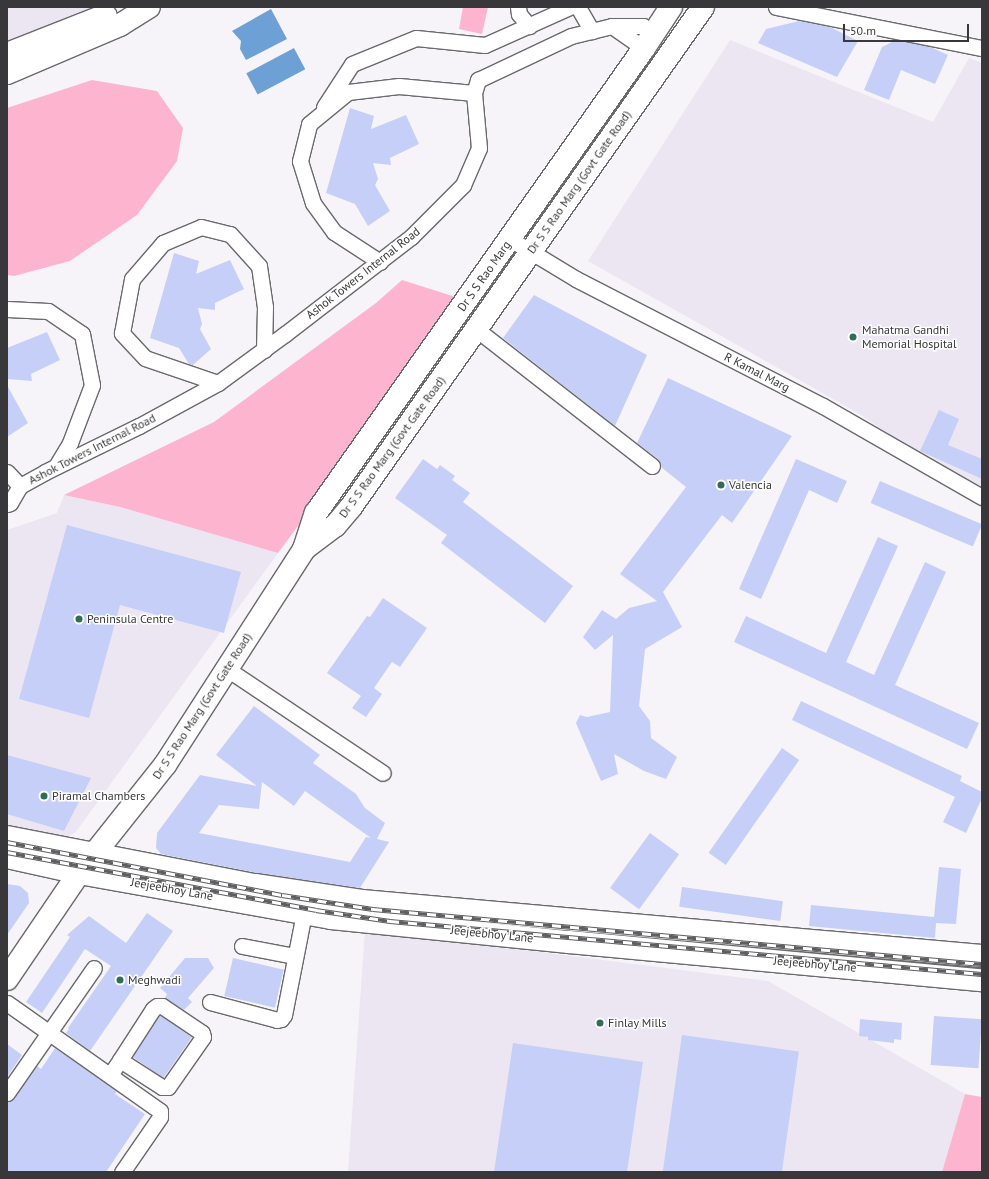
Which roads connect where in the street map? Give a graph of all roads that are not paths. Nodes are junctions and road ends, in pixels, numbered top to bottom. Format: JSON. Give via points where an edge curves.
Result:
{"nodes":[{"id":1,"x":120,"y":7,"type":"edge"},
{"id":2,"x":149,"y":7,"type":"edge"},
{"id":3,"x":518,"y":7,"type":"edge"},
{"id":4,"x":671,"y":7,"type":"edge"},
{"id":5,"x":703,"y":7,"type":"edge"},
{"id":6,"x":776,"y":7,"type":"edge"},
{"id":7,"x":569,"y":8,"type":"edge"},
{"id":8,"x":529,"y":26,"type":"junction"},
{"id":9,"x":592,"y":31,"type":"junction"},
{"id":10,"x":649,"y":41,"type":"junction"},
{"id":11,"x":982,"y":48,"type":"edge"},
{"id":12,"x":7,"y":54,"type":"edge"},
{"id":13,"x":7,"y":73,"type":"edge"},
{"id":14,"x":474,"y":93,"type":"junction"},
{"id":15,"x":318,"y":117,"type":"junction"},
{"id":16,"x":510,"y":239,"type":"junction"},
{"id":17,"x":530,"y":251,"type":"junction"},
{"id":18,"x":380,"y":262,"type":"junction"},
{"id":19,"x":7,"y":309,"type":"edge"},
{"id":20,"x":476,"y":329,"type":"junction"},
{"id":21,"x":264,"y":350,"type":"junction"},
{"id":22,"x":218,"y":383,"type":"junction"},
{"id":23,"x":56,"y":466,"type":"junction"},
{"id":24,"x":652,"y":466,"type":"dead end"},
{"id":25,"x":7,"y":472,"type":"edge"},
{"id":26,"x":20,"y":486,"type":"junction"},
{"id":27,"x":982,"y":497,"type":"edge"},
{"id":28,"x":7,"y":504,"type":"edge"},
{"id":29,"x":304,"y":548,"type":"junction"},
{"id":30,"x":227,"y":669,"type":"junction"},
{"id":31,"x":383,"y":773,"type":"dead end"},
{"id":32,"x":7,"y":842,"type":"edge"},
{"id":33,"x":95,"y":852,"type":"junction"},
{"id":34,"x":79,"y":873,"type":"junction"},
{"id":35,"x":274,"y":897,"type":"junction"},
{"id":36,"x":304,"y":913,"type":"junction"},
{"id":37,"x":720,"y":932,"type":"junction"},
{"id":38,"x":242,"y":946,"type":"dead end"},
{"id":39,"x":295,"y":956,"type":"junction"},
{"id":40,"x":718,"y":956,"type":"junction"},
{"id":41,"x":982,"y":956,"type":"edge"},
{"id":42,"x":94,"y":968,"type":"dead end"},
{"id":43,"x":7,"y":979,"type":"edge"},
{"id":44,"x":982,"y":980,"type":"edge"},
{"id":45,"x":210,"y":1002,"type":"dead end"},
{"id":46,"x":7,"y":1003,"type":"edge"},
{"id":47,"x":50,"y":1032,"type":"junction"},
{"id":48,"x":120,"y":1060,"type":"junction"},
{"id":49,"x":110,"y":1075,"type":"junction"},
{"id":50,"x":7,"y":1093,"type":"edge"},
{"id":51,"x":122,"y":1172,"type":"edge"}],
"edges":[{"from":1,"to":12,"type":"main road","via":[[109,14]]},
{"from":2,"to":13,"type":"main road","via":[[120,25]]},
{"from":3,"to":8,"type":"street"},
{"from":4,"to":10,"type":"main road","name":"Dr S S Rao Marg"},
{"from":5,"to":17,"type":"main road","name":"Dr S S Rao Marg (Govt Gate Road)"},
{"from":6,"to":11,"type":"street"},
{"from":7,"to":8,"type":"street"},
{"from":7,"to":9,"type":"street"},
{"from":8,"to":15,"type":"street","via":[[485,45],[416,38],[352,64]]},
{"from":9,"to":10,"type":"street","via":[[612,26]]},
{"from":9,"to":14,"type":"street","via":[[571,36],[478,80]]},
{"from":10,"to":16,"type":"main road","name":"Dr S S Rao Marg"},
{"from":14,"to":15,"type":"street","via":[[399,86],[348,92]]},
{"from":14,"to":18,"type":"street","name":"Ashok Towers Internal Road","via":[[480,148],[463,185],[411,237]]},
{"from":15,"to":18,"type":"street","via":[[309,124],[300,162],[313,203],[334,232]]},
{"from":16,"to":17,"type":"street","name":"R Kamal Marg"},
{"from":16,"to":29,"type":"main road","name":"Dr S S Rao Marg","via":[[316,513]]},
{"from":17,"to":20,"type":"main road","name":"Dr S S Rao Marg (Govt Gate Road)"},
{"from":17,"to":27,"type":"street","name":"R Kamal Marg","via":[[576,279],[823,406]]},
{"from":18,"to":21,"type":"street","name":"Ashok Towers Internal Road"},
{"from":19,"to":23,"type":"street","via":[[48,311],[82,334],[92,385],[70,443]]},
{"from":20,"to":24,"type":"street"},
{"from":20,"to":29,"type":"main road","name":"Dr S S Rao Marg (Govt Gate Road)","via":[[351,507],[335,526]]},
{"from":21,"to":22,"type":"street","name":"Ashok Towers Internal Road"},
{"from":21,"to":22,"type":"street","via":[[266,307],[259,266],[230,234],[201,227],[163,243],[132,279],[122,333],[145,358]]},
{"from":22,"to":23,"type":"street","name":"Ashok Towers Internal Road","via":[[139,426]]},
{"from":23,"to":26,"type":"street","name":"Ashok Towers Internal Road"},
{"from":25,"to":26,"type":"street"},
{"from":26,"to":28,"type":"street","name":"Ashok Towers Internal Road"},
{"from":29,"to":30,"type":"main road","name":"Dr S S Rao Marg (Govt Gate Road)"},
{"from":30,"to":31,"type":"street"},
{"from":30,"to":33,"type":"main road","name":"Dr S S Rao Marg (Govt Gate Road)","via":[[165,766]]},
{"from":32,"to":33,"type":"main road","name":"Jeejeebhoy Lane"},
{"from":32,"to":34,"type":"main road","name":"Jeejeebhoy Lane"},
{"from":33,"to":34,"type":"main road","name":"Dr S S Rao Marg (Govt Gate Road)"},
{"from":33,"to":35,"type":"main road","name":"Jeejeebhoy Lane"},
{"from":34,"to":35,"type":"main road","name":"Jeejeebhoy Lane"},
{"from":34,"to":43,"type":"main road","name":"Dr S S Rao Marg (Govt Gate Road)"},
{"from":35,"to":36,"type":"main road","name":"Jeejeebhoy Lane"},
{"from":35,"to":37,"type":"main road","via":[[362,901]]},
{"from":36,"to":39,"type":"street"},
{"from":36,"to":40,"type":"main road","name":"Jeejeebhoy Lane","via":[[331,918]]},
{"from":37,"to":40,"type":"main road"},
{"from":37,"to":41,"type":"main road"},
{"from":38,"to":39,"type":"street"},
{"from":39,"to":45,"type":"street","via":[[284,1015],[281,1019]]},
{"from":40,"to":44,"type":"main road","name":"Jeejeebhoy Lane"},
{"from":42,"to":47,"type":"street"},
{"from":46,"to":47,"type":"street"},
{"from":47,"to":49,"type":"street"},
{"from":47,"to":50,"type":"street"},
{"from":48,"to":48,"type":"street","via":[[157,1006],[162,1006],[202,1033],[203,1037],[168,1086],[162,1087]]},
{"from":48,"to":49,"type":"street"},
{"from":49,"to":51,"type":"street","via":[[158,1108],[160,1114]]}]}
